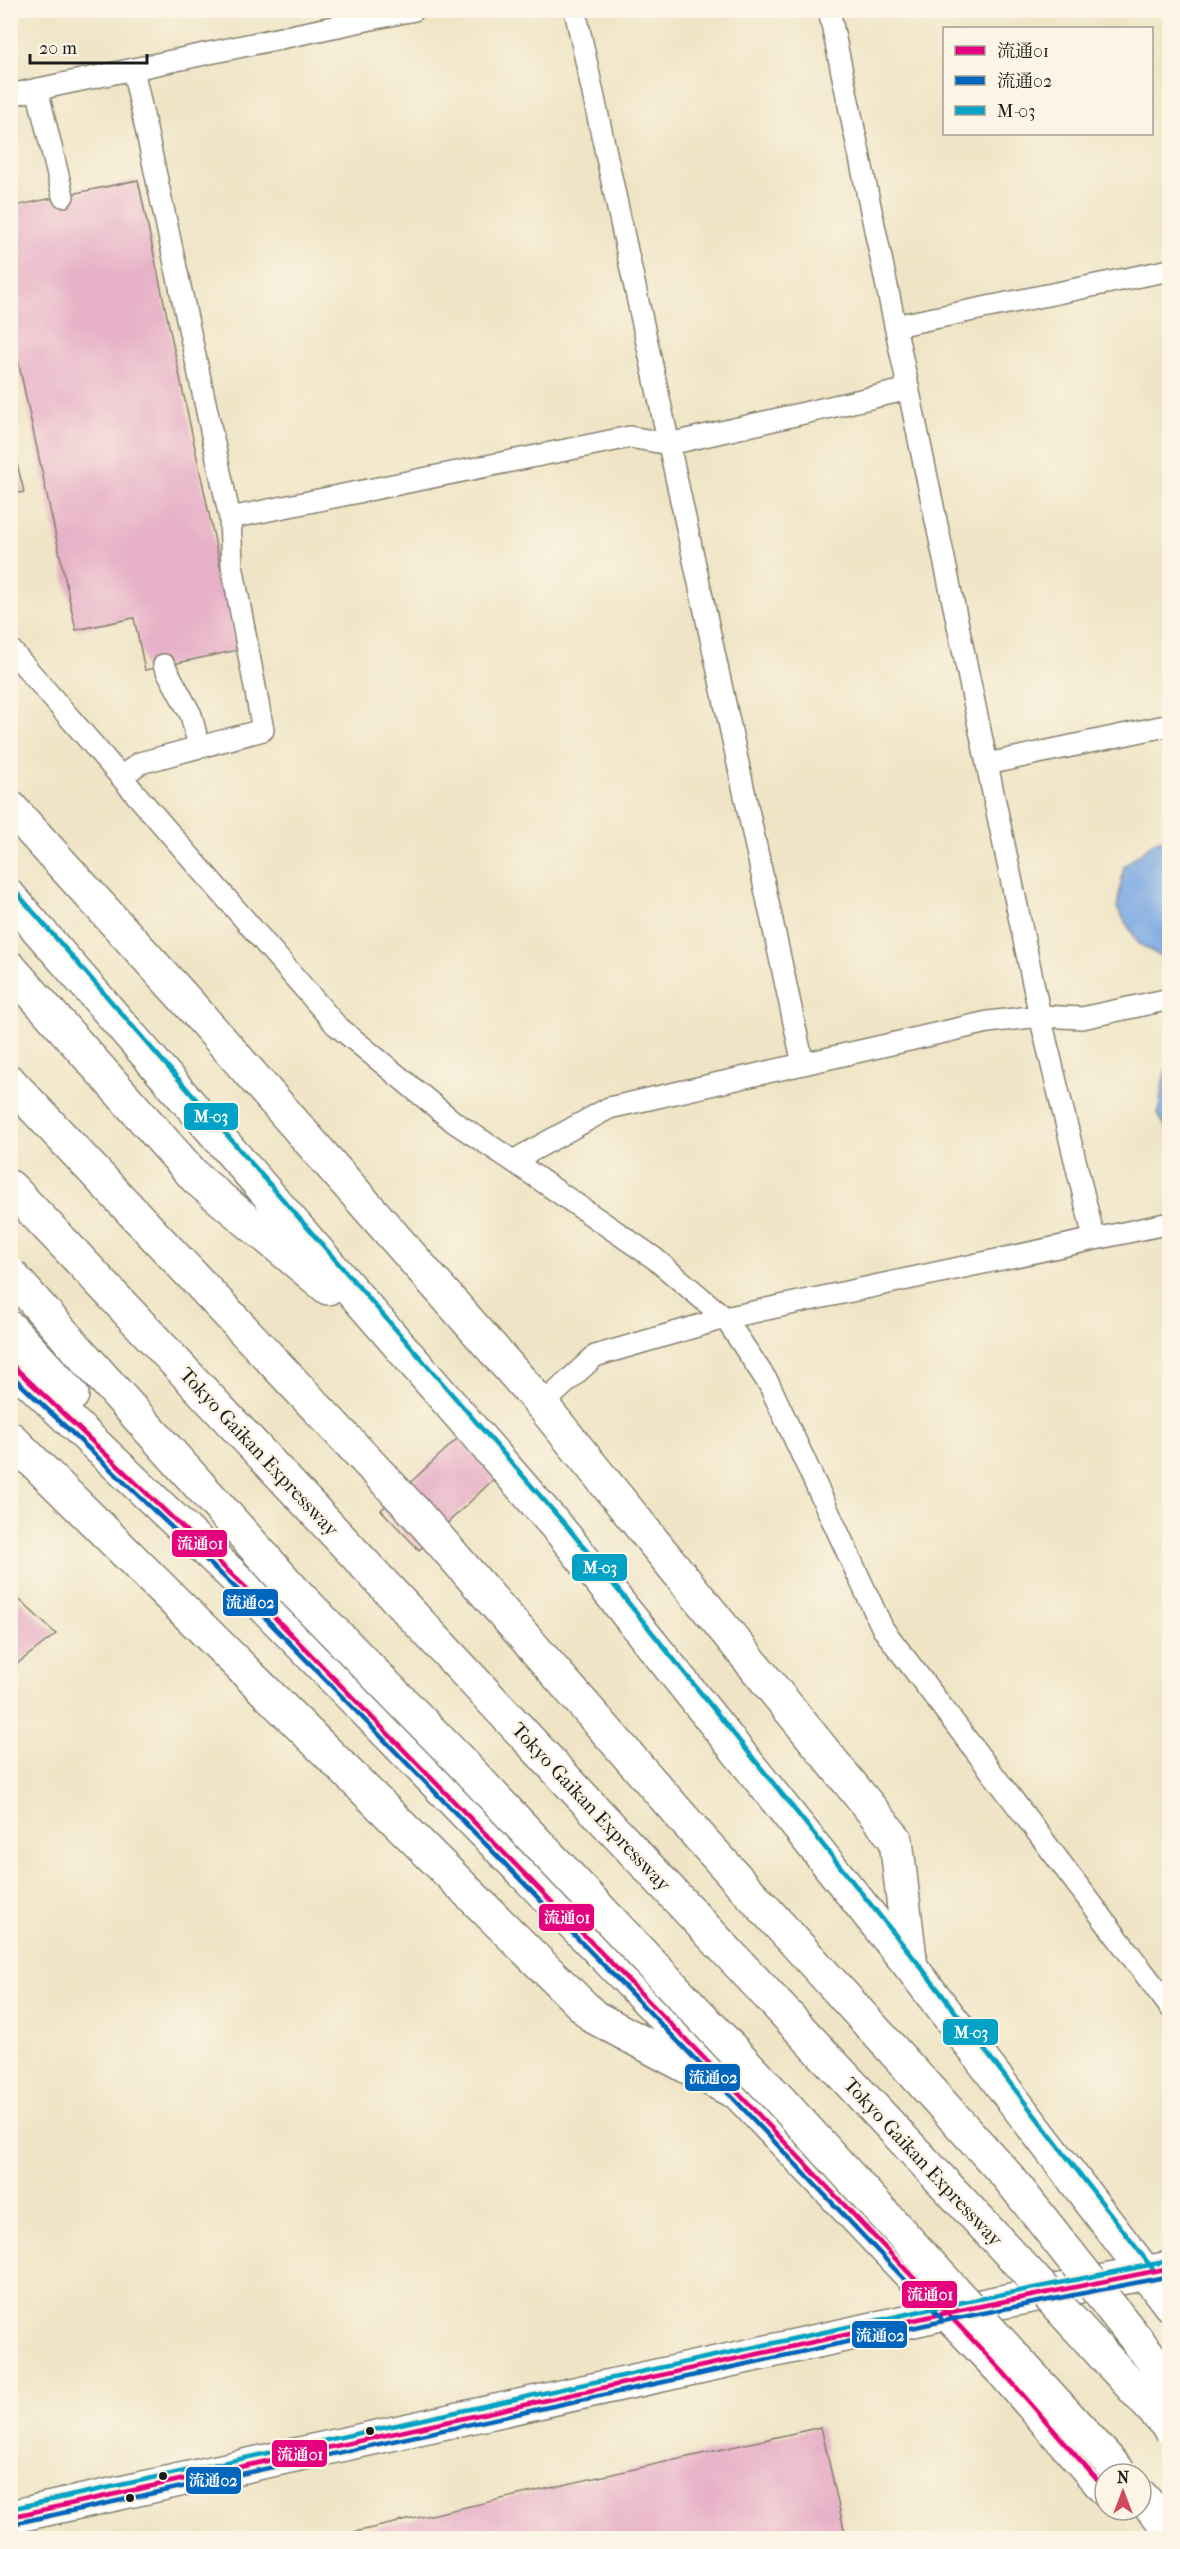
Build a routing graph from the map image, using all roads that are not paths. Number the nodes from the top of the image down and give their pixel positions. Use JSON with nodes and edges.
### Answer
{"nodes":[{"id":1,"x":414,"y":10,"type":"edge"},
{"id":2,"x":575,"y":10,"type":"edge"},
{"id":3,"x":829,"y":10,"type":"edge"},
{"id":4,"x":133,"y":69,"type":"junction"},
{"id":5,"x":37,"y":89,"type":"junction"},
{"id":6,"x":10,"y":95,"type":"edge"},
{"id":7,"x":63,"y":196,"type":"dead end"},
{"id":8,"x":1170,"y":270,"type":"edge"},
{"id":9,"x":895,"y":326,"type":"junction"},
{"id":10,"x":909,"y":389,"type":"junction"},
{"id":11,"x":669,"y":444,"type":"junction"},
{"id":12,"x":230,"y":518,"type":"junction"},
{"id":13,"x":10,"y":649,"type":"edge"},
{"id":14,"x":164,"y":665,"type":"dead end"},
{"id":15,"x":1170,"y":725,"type":"edge"},
{"id":16,"x":199,"y":747,"type":"junction"},
{"id":17,"x":987,"y":764,"type":"junction"},
{"id":18,"x":122,"y":777,"type":"junction"},
{"id":19,"x":10,"y":807,"type":"edge"},
{"id":20,"x":10,"y":897,"type":"edge"},
{"id":21,"x":10,"y":968,"type":"edge"},
{"id":22,"x":1170,"y":999,"type":"edge"},
{"id":23,"x":1040,"y":1016,"type":"junction"},
{"id":24,"x":803,"y":1064,"type":"junction"},
{"id":25,"x":10,"y":1076,"type":"edge"},
{"id":26,"x":10,"y":1082,"type":"edge"},
{"id":27,"x":39,"y":1111,"type":"junction"},
{"id":28,"x":513,"y":1161,"type":"junction"},
{"id":29,"x":10,"y":1187,"type":"edge"},
{"id":30,"x":1170,"y":1223,"type":"edge"},
{"id":31,"x":1094,"y":1238,"type":"junction"},
{"id":32,"x":10,"y":1274,"type":"edge"},
{"id":33,"x":725,"y":1318,"type":"junction"},
{"id":34,"x":10,"y":1328,"type":"edge"},
{"id":35,"x":404,"y":1351,"type":"junction"},
{"id":36,"x":10,"y":1363,"type":"edge"},
{"id":37,"x":542,"y":1405,"type":"junction"},
{"id":38,"x":10,"y":1438,"type":"edge"},
{"id":39,"x":246,"y":1588,"type":"junction"},
{"id":40,"x":911,"y":1966,"type":"junction"},
{"id":41,"x":1170,"y":2007,"type":"edge"},
{"id":42,"x":738,"y":2093,"type":"junction"},
{"id":43,"x":1158,"y":2271,"type":"edge"},
{"id":44,"x":1170,"y":2305,"type":"edge"},
{"id":45,"x":946,"y":2313,"type":"junction"},
{"id":46,"x":1170,"y":2382,"type":"edge"},
{"id":47,"x":1170,"y":2428,"type":"edge"},
{"id":48,"x":1110,"y":2462,"type":"edge"},
{"id":49,"x":1093,"y":2475,"type":"edge"},
{"id":50,"x":1153,"y":2509,"type":"edge"},
{"id":51,"x":10,"y":2517,"type":"edge"},
{"id":52,"x":1134,"y":2522,"type":"edge"},
{"id":53,"x":1170,"y":2528,"type":"edge"},
{"id":54,"x":1148,"y":2538,"type":"edge"}],
"edges":[{"from":1,"to":4,"type":"lane"},
{"from":2,"to":11,"type":"lane"},
{"from":3,"to":9,"type":"lane"},
{"from":4,"to":5,"type":"lane"},
{"from":4,"to":12,"type":"lane"},
{"from":5,"to":6,"type":"lane"},
{"from":5,"to":7,"type":"lane"},
{"from":8,"to":9,"type":"lane"},
{"from":9,"to":10,"type":"lane"},
{"from":10,"to":11,"type":"lane"},
{"from":10,"to":17,"type":"lane"},
{"from":11,"to":12,"type":"lane"},
{"from":11,"to":24,"type":"lane"},
{"from":12,"to":16,"type":"lane"},
{"from":13,"to":18,"type":"lane"},
{"from":14,"to":16,"type":"lane"},
{"from":15,"to":17,"type":"lane"},
{"from":16,"to":18,"type":"lane"},
{"from":17,"to":23,"type":"lane"},
{"from":18,"to":28,"type":"lane"},
{"from":19,"to":37,"type":"main road"},
{"from":20,"to":35,"type":"main road"},
{"from":21,"to":35,"type":"main road"},
{"from":22,"to":23,"type":"lane"},
{"from":23,"to":24,"type":"lane"},
{"from":23,"to":31,"type":"lane"},
{"from":24,"to":28,"type":"lane"},
{"from":25,"to":27,"type":"main road"},
{"from":26,"to":27,"type":"main road"},
{"from":27,"to":46,"type":"main road","bridge":true},
{"from":28,"to":33,"type":"lane"},
{"from":29,"to":47,"type":"main road","name":"Tokyo Gaikan Expressway","bridge":true},
{"from":30,"to":31,"type":"lane"},
{"from":31,"to":33,"type":"lane"},
{"from":32,"to":48,"type":"main road","bridge":true},
{"from":33,"to":37,"type":"lane"},
{"from":33,"to":41,"type":"lane"},
{"from":34,"to":39,"type":"main road"},
{"from":35,"to":40,"type":"main road"},
{"from":36,"to":39,"type":"main road"},
{"from":37,"to":40,"type":"main road"},
{"from":38,"to":42,"type":"main road"},
{"from":39,"to":42,"type":"main road"},
{"from":40,"to":43,"type":"main road"},
{"from":42,"to":45,"type":"main road"},
{"from":43,"to":44,"type":"main road"},
{"from":43,"to":45,"type":"main road"},
{"from":45,"to":49,"type":"main road"},
{"from":45,"to":51,"type":"main road"},
{"from":50,"to":53,"type":"main road"},
{"from":52,"to":54,"type":"main road"}]}
